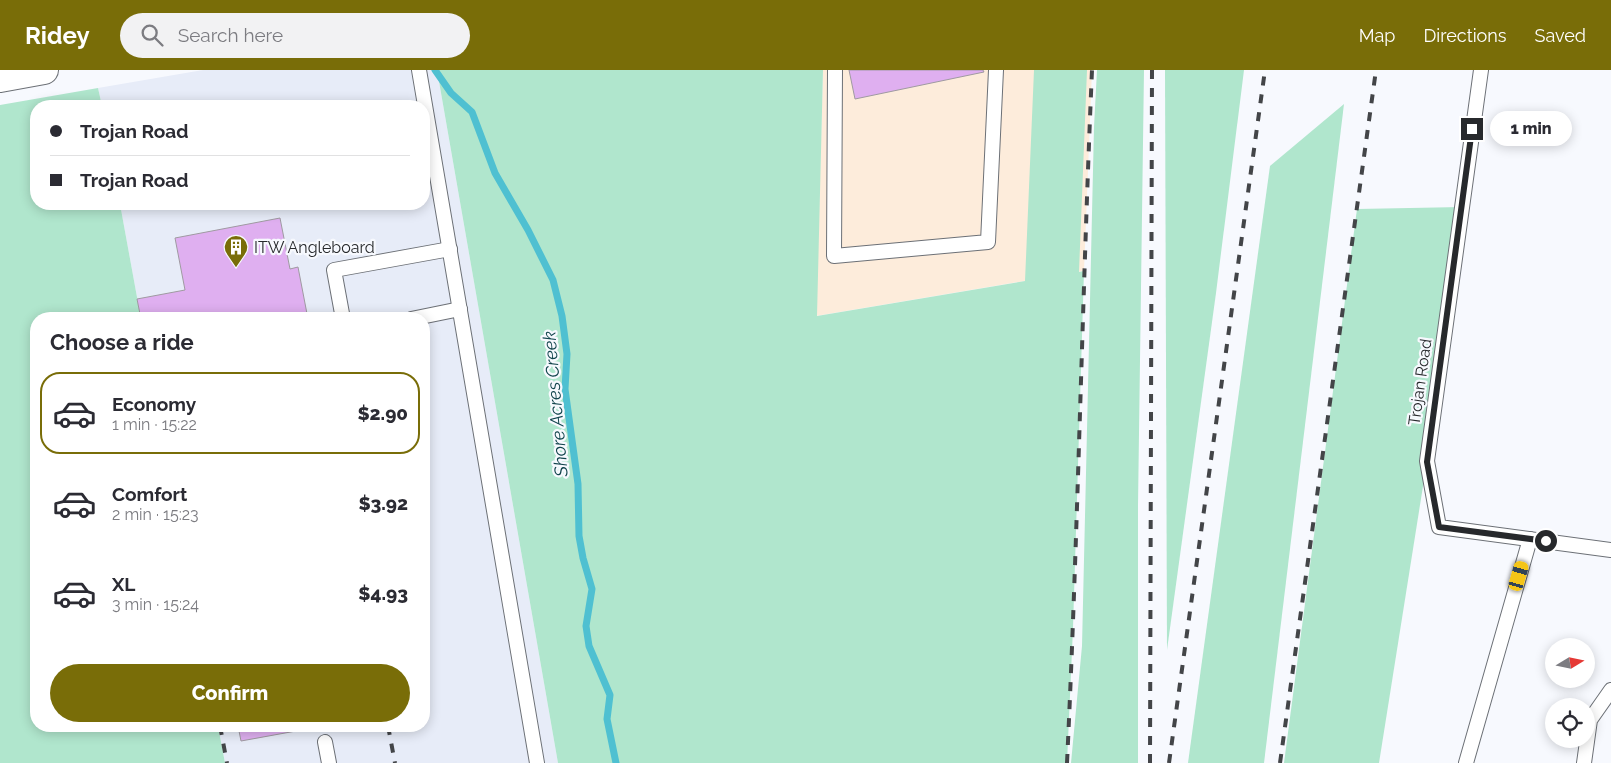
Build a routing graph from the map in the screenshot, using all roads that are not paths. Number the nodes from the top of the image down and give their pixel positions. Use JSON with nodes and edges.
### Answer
{"nodes":[{"id":1,"x":44,"y":70,"type":"edge"},
{"id":2,"x":419,"y":70,"type":"edge"},
{"id":3,"x":835,"y":70,"type":"edge"},
{"id":4,"x":996,"y":70,"type":"edge"},
{"id":5,"x":1481,"y":70,"type":"edge"},
{"id":6,"x":0,"y":78,"type":"edge"},
{"id":7,"x":424,"y":100,"type":"edge"},
{"id":8,"x":430,"y":134,"type":"edge"},
{"id":9,"x":450,"y":249,"type":"junction"},
{"id":10,"x":460,"y":310,"type":"junction"},
{"id":11,"x":342,"y":312,"type":"edge"},
{"id":12,"x":430,"y":316,"type":"edge"},
{"id":13,"x":1530,"y":539,"type":"junction"},
{"id":14,"x":1611,"y":550,"type":"edge"},
{"id":15,"x":1611,"y":690,"type":"edge"},
{"id":16,"x":325,"y":742,"type":"dead end"},
{"id":17,"x":329,"y":763,"type":"edge"},
{"id":18,"x":537,"y":763,"type":"edge"},
{"id":19,"x":1466,"y":763,"type":"edge"},
{"id":20,"x":1584,"y":763,"type":"edge"}],
"edges":[{"from":1,"to":6,"type":"street"},
{"from":2,"to":7,"type":"lane"},
{"from":3,"to":4,"type":"lane"},
{"from":5,"to":13,"type":"lane","name":"Trojan Road"},
{"from":8,"to":9,"type":"lane"},
{"from":9,"to":10,"type":"lane"},
{"from":9,"to":11,"type":"lane"},
{"from":10,"to":12,"type":"lane"},
{"from":10,"to":18,"type":"lane"},
{"from":13,"to":14,"type":"lane","name":"Trojan Road"},
{"from":13,"to":19,"type":"lane"},
{"from":15,"to":20,"type":"lane"},
{"from":16,"to":17,"type":"lane"}]}
